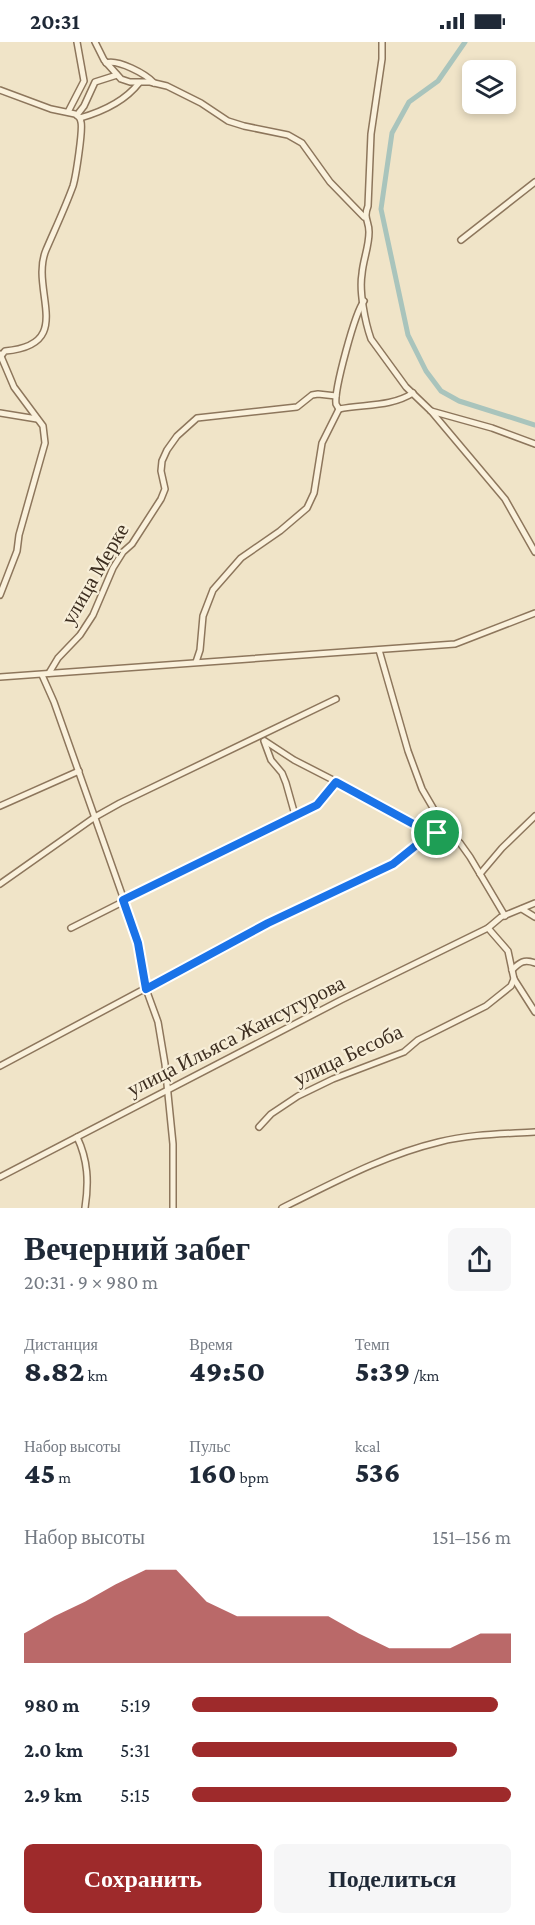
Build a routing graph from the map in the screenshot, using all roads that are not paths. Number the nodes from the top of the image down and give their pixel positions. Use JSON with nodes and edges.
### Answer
{"nodes":[{"id":1,"x":95,"y":42,"type":"edge"},
{"id":2,"x":382,"y":42,"type":"edge"},
{"id":3,"x":78,"y":43,"type":"edge"},
{"id":4,"x":106,"y":63,"type":"junction"},
{"id":5,"x":117,"y":75,"type":"junction"},
{"id":6,"x":84,"y":81,"type":"junction"},
{"id":7,"x":95,"y":82,"type":"junction"},
{"id":8,"x":139,"y":83,"type":"junction"},
{"id":9,"x":154,"y":83,"type":"junction"},
{"id":10,"x":0,"y":90,"type":"edge"},
{"id":11,"x":68,"y":112,"type":"junction"},
{"id":12,"x":78,"y":117,"type":"junction"},
{"id":13,"x":535,"y":182,"type":"edge"},
{"id":14,"x":364,"y":217,"type":"junction"},
{"id":15,"x":461,"y":240,"type":"dead end"},
{"id":16,"x":364,"y":301,"type":"junction"},
{"id":17,"x":0,"y":355,"type":"edge"},
{"id":18,"x":413,"y":393,"type":"junction"},
{"id":19,"x":336,"y":396,"type":"junction"},
{"id":20,"x":339,"y":408,"type":"junction"},
{"id":21,"x":431,"y":411,"type":"junction"},
{"id":22,"x":0,"y":413,"type":"edge"},
{"id":23,"x":38,"y":419,"type":"junction"},
{"id":24,"x":535,"y":444,"type":"edge"},
{"id":25,"x":535,"y":552,"type":"edge"},
{"id":26,"x":0,"y":595,"type":"edge"},
{"id":27,"x":535,"y":613,"type":"edge"},
{"id":28,"x":379,"y":650,"type":"junction"},
{"id":29,"x":196,"y":662,"type":"junction"},
{"id":30,"x":49,"y":673,"type":"junction"},
{"id":31,"x":42,"y":675,"type":"junction"},
{"id":32,"x":0,"y":677,"type":"edge"},
{"id":33,"x":336,"y":699,"type":"dead end"},
{"id":34,"x":260,"y":736,"type":"junction"},
{"id":35,"x":264,"y":741,"type":"junction"},
{"id":36,"x":79,"y":771,"type":"junction"},
{"id":37,"x":336,"y":782,"type":"junction"},
{"id":38,"x":0,"y":796,"type":"edge"},
{"id":39,"x":3,"y":805,"type":"edge"},
{"id":40,"x":293,"y":816,"type":"junction"},
{"id":41,"x":535,"y":816,"type":"edge"},
{"id":42,"x":95,"y":817,"type":"junction"},
{"id":43,"x":447,"y":832,"type":"junction"},
{"id":44,"x":437,"y":833,"type":"junction"},
{"id":45,"x":480,"y":874,"type":"junction"},
{"id":46,"x":0,"y":884,"type":"edge"},
{"id":47,"x":123,"y":900,"type":"junction"},
{"id":48,"x":535,"y":903,"type":"edge"},
{"id":49,"x":522,"y":909,"type":"junction"},
{"id":50,"x":505,"y":916,"type":"junction"},
{"id":51,"x":535,"y":917,"type":"edge"},
{"id":52,"x":71,"y":928,"type":"dead end"},
{"id":53,"x":488,"y":928,"type":"junction"},
{"id":54,"x":535,"y":963,"type":"edge"},
{"id":55,"x":513,"y":970,"type":"junction"},
{"id":56,"x":514,"y":979,"type":"junction"},
{"id":57,"x":146,"y":989,"type":"junction"},
{"id":58,"x":535,"y":1012,"type":"edge"},
{"id":59,"x":0,"y":1066,"type":"edge"},
{"id":60,"x":167,"y":1091,"type":"junction"},
{"id":61,"x":259,"y":1127,"type":"dead end"},
{"id":62,"x":535,"y":1131,"type":"edge"},
{"id":63,"x":77,"y":1137,"type":"junction"},
{"id":64,"x":0,"y":1177,"type":"edge"},
{"id":65,"x":85,"y":1208,"type":"edge"},
{"id":66,"x":172,"y":1208,"type":"edge"},
{"id":67,"x":282,"y":1208,"type":"edge"}],
"edges":[{"from":1,"to":4,"type":"street"},
{"from":2,"to":14,"type":"street"},
{"from":3,"to":6,"type":"street"},
{"from":4,"to":5,"type":"street"},
{"from":4,"to":9,"type":"street"},
{"from":5,"to":7,"type":"street"},
{"from":5,"to":8,"type":"street"},
{"from":6,"to":7,"type":"street"},
{"from":6,"to":11,"type":"street"},
{"from":7,"to":12,"type":"street"},
{"from":8,"to":9,"type":"street"},
{"from":8,"to":12,"type":"street"},
{"from":9,"to":14,"type":"street"},
{"from":10,"to":11,"type":"street"},
{"from":11,"to":12,"type":"street"},
{"from":12,"to":17,"type":"street"},
{"from":13,"to":15,"type":"street"},
{"from":14,"to":16,"type":"street"},
{"from":16,"to":18,"type":"street"},
{"from":16,"to":19,"type":"street"},
{"from":17,"to":23,"type":"street"},
{"from":18,"to":20,"type":"street"},
{"from":18,"to":21,"type":"street"},
{"from":19,"to":20,"type":"street"},
{"from":19,"to":30,"type":"street","name":"улица Мерке"},
{"from":20,"to":29,"type":"street"},
{"from":21,"to":24,"type":"street"},
{"from":21,"to":25,"type":"street"},
{"from":22,"to":23,"type":"street"},
{"from":23,"to":26,"type":"street"},
{"from":27,"to":28,"type":"street"},
{"from":28,"to":29,"type":"street"},
{"from":28,"to":43,"type":"street"},
{"from":29,"to":30,"type":"street"},
{"from":30,"to":31,"type":"street"},
{"from":31,"to":32,"type":"street"},
{"from":31,"to":36,"type":"street"},
{"from":33,"to":34,"type":"street"},
{"from":34,"to":35,"type":"street"},
{"from":34,"to":42,"type":"street"},
{"from":35,"to":37,"type":"street"},
{"from":35,"to":40,"type":"street"},
{"from":36,"to":39,"type":"street"},
{"from":36,"to":42,"type":"street"},
{"from":37,"to":40,"type":"street"},
{"from":37,"to":44,"type":"street"},
{"from":38,"to":39,"type":"street"},
{"from":40,"to":47,"type":"street"},
{"from":41,"to":45,"type":"street"},
{"from":42,"to":46,"type":"street"},
{"from":42,"to":47,"type":"street"},
{"from":43,"to":44,"type":"street"},
{"from":43,"to":45,"type":"street"},
{"from":44,"to":57,"type":"street"},
{"from":45,"to":50,"type":"street"},
{"from":47,"to":52,"type":"street"},
{"from":47,"to":57,"type":"street"},
{"from":48,"to":49,"type":"street","name":"улица Ильяса Жансугурова"},
{"from":49,"to":50,"type":"street","name":"улица Ильяса Жансугурова"},
{"from":49,"to":51,"type":"street"},
{"from":50,"to":53,"type":"street","name":"улица Ильяса Жансугурова"},
{"from":53,"to":55,"type":"street"},
{"from":53,"to":60,"type":"street","name":"улица Ильяса Жансугурова"},
{"from":54,"to":55,"type":"street"},
{"from":55,"to":56,"type":"street"},
{"from":56,"to":58,"type":"street"},
{"from":56,"to":61,"type":"street","name":"улица Бесоба"},
{"from":57,"to":59,"type":"street"},
{"from":57,"to":60,"type":"street"},
{"from":60,"to":63,"type":"street","name":"улица Ильяса Жансугурова"},
{"from":60,"to":66,"type":"street"},
{"from":62,"to":67,"type":"street"},
{"from":63,"to":64,"type":"street","name":"улица Ильяса Жансугурова"},
{"from":63,"to":65,"type":"street"}]}
